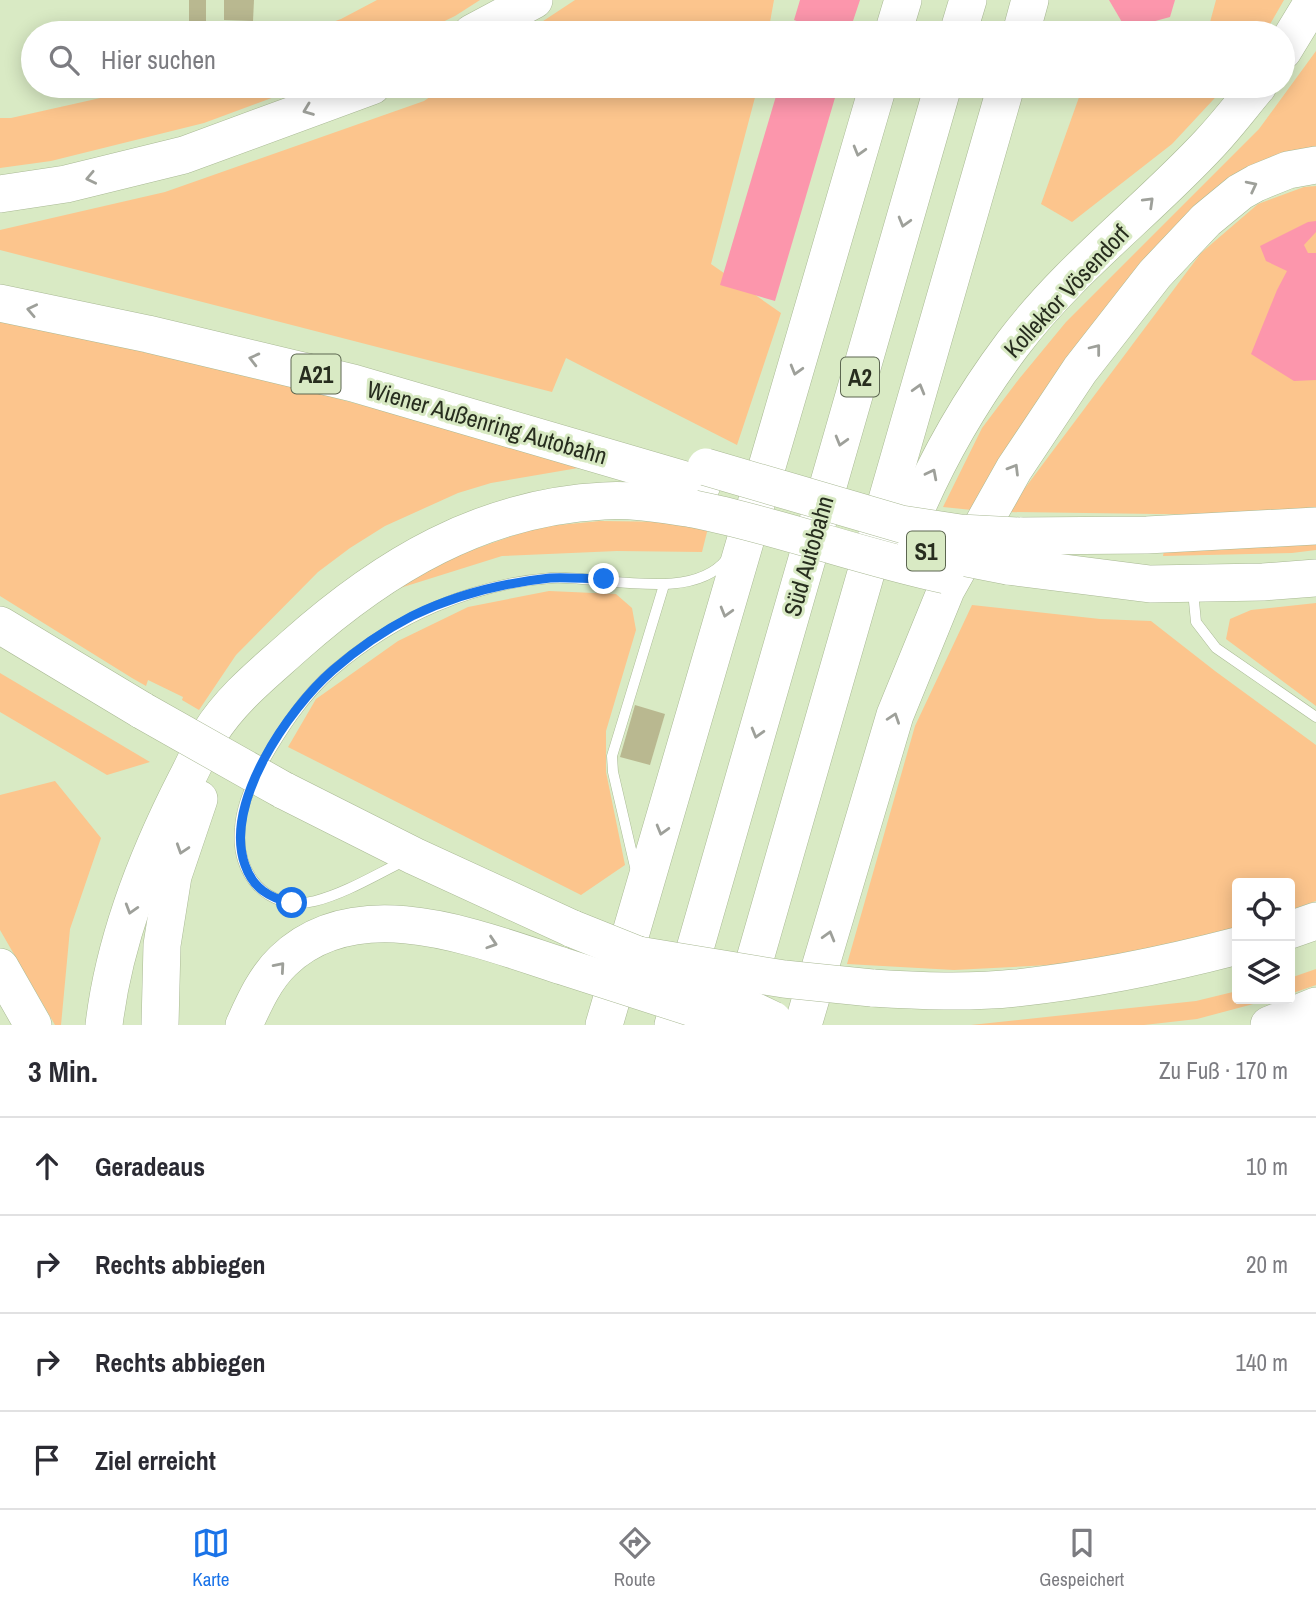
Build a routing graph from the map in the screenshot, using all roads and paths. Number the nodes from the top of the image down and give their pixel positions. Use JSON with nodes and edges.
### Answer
{"nodes":[{"id":1,"x":534,"y":0,"type":"edge"},
{"id":2,"x":903,"y":0,"type":"edge"},
{"id":3,"x":968,"y":0,"type":"edge"},
{"id":4,"x":1030,"y":0,"type":"edge"},
{"id":5,"x":1314,"y":0,"type":"edge"},
{"id":6,"x":495,"y":21,"type":"edge"},
{"id":7,"x":897,"y":21,"type":"edge"},
{"id":8,"x":962,"y":21,"type":"edge"},
{"id":9,"x":1024,"y":21,"type":"edge"},
{"id":10,"x":1295,"y":31,"type":"edge"},
{"id":11,"x":341,"y":98,"type":"edge"},
{"id":12,"x":875,"y":98,"type":"edge"},
{"id":13,"x":940,"y":98,"type":"edge"},
{"id":14,"x":1003,"y":98,"type":"edge"},
{"id":15,"x":1248,"y":98,"type":"edge"},
{"id":16,"x":1316,"y":165,"type":"edge"},
{"id":17,"x":0,"y":194,"type":"edge"},
{"id":18,"x":0,"y":303,"type":"edge"},
{"id":19,"x":701,"y":487,"type":"junction"},
{"id":20,"x":1316,"y":526,"type":"edge"},
{"id":21,"x":750,"y":531,"type":"junction"},
{"id":22,"x":1009,"y":562,"type":"junction"},
{"id":23,"x":1316,"y":578,"type":"edge"},
{"id":24,"x":1193,"y":584,"type":"junction"},
{"id":25,"x":664,"y":585,"type":"junction"},
{"id":26,"x":0,"y":625,"type":"edge"},
{"id":27,"x":280,"y":659,"type":"junction"},
{"id":28,"x":826,"y":713,"type":"junction"},
{"id":29,"x":1316,"y":717,"type":"edge"},
{"id":30,"x":414,"y":856,"type":"junction"},
{"id":31,"x":642,"y":896,"type":"junction"},
{"id":32,"x":1316,"y":920,"type":"edge"},
{"id":33,"x":1295,"y":928,"type":"edge"},
{"id":34,"x":1232,"y":947,"type":"edge"},
{"id":35,"x":638,"y":955,"type":"junction"},
{"id":36,"x":0,"y":967,"type":"edge"},
{"id":37,"x":1316,"y":1006,"type":"edge"},
{"id":38,"x":789,"y":1023,"type":"edge"},
{"id":39,"x":33,"y":1025,"type":"edge"},
{"id":40,"x":104,"y":1025,"type":"edge"},
{"id":41,"x":160,"y":1025,"type":"edge"},
{"id":42,"x":244,"y":1025,"type":"edge"},
{"id":43,"x":604,"y":1025,"type":"edge"},
{"id":44,"x":673,"y":1025,"type":"edge"},
{"id":45,"x":736,"y":1025,"type":"edge"},
{"id":46,"x":1269,"y":1025,"type":"edge"}],
"edges":[{"from":1,"to":6,"type":"highway"},
{"from":2,"to":7,"type":"highway"},
{"from":3,"to":8,"type":"highway"},
{"from":4,"to":9,"type":"highway"},
{"from":5,"to":10,"type":"highway"},
{"from":11,"to":17,"type":"highway","one_way":true},
{"from":12,"to":21,"type":"highway","one_way":true},
{"from":13,"to":44,"type":"highway","name":"Süd Autobahn","number":"A2","one_way":true},
{"from":28,"to":14,"type":"highway","number":"A2","one_way":true},
{"from":28,"to":15,"type":"highway","name":"Kollektor Vösendorf","one_way":true},
{"from":38,"to":16,"type":"highway","one_way":true},
{"from":19,"to":18,"type":"highway","name":"Wiener Außenring Autobahn","number":"A21","one_way":true},
{"from":19,"to":22,"type":"highway","number":"S1","bridge":true},
{"from":19,"to":22,"type":"highway","bridge":true},
{"from":19,"to":22,"type":"highway","bridge":true},
{"from":19,"to":27,"type":"highway"},
{"from":20,"to":22,"type":"highway"},
{"from":21,"to":25,"type":"lane"},
{"from":21,"to":31,"type":"highway","one_way":true},
{"from":22,"to":24,"type":"highway","number":"S1"},
{"from":23,"to":24,"type":"highway","number":"S1"},
{"from":24,"to":29,"type":"lane"},
{"from":25,"to":30,"type":"lane"},
{"from":25,"to":31,"type":"lane"},
{"from":26,"to":30,"type":"highway","bridge":true},
{"from":27,"to":40,"type":"highway","one_way":true},
{"from":27,"to":41,"type":"highway","one_way":true},
{"from":28,"to":45,"type":"highway","number":"A2"},
{"from":30,"to":35,"type":"highway","bridge":true},
{"from":31,"to":43,"type":"highway"},
{"from":32,"to":33,"type":"highway"},
{"from":34,"to":35,"type":"highway","bridge":true},
{"from":35,"to":38,"type":"highway","bridge":true},
{"from":36,"to":39,"type":"highway"},
{"from":37,"to":46,"type":"highway"},
{"from":42,"to":38,"type":"highway","one_way":true,"bridge":true}]}
